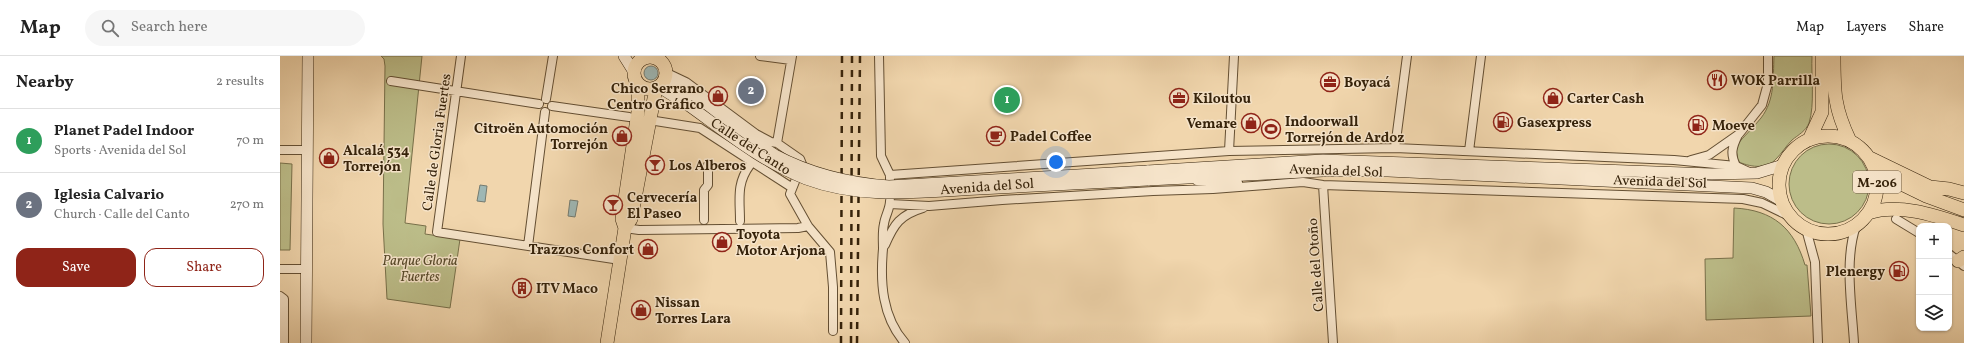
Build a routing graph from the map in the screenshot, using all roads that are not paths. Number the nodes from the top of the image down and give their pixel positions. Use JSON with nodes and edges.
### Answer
{"nodes":[{"id":1,"x":308,"y":56,"type":"edge"},
{"id":2,"x":461,"y":56,"type":"edge"},
{"id":3,"x":553,"y":56,"type":"edge"},
{"id":4,"x":624,"y":56,"type":"edge"},
{"id":5,"x":760,"y":56,"type":"edge"},
{"id":6,"x":879,"y":56,"type":"edge"},
{"id":7,"x":1234,"y":56,"type":"edge"},
{"id":8,"x":1407,"y":56,"type":"edge"},
{"id":9,"x":1481,"y":56,"type":"edge"},
{"id":10,"x":1768,"y":56,"type":"edge"},
{"id":11,"x":1816,"y":56,"type":"edge"},
{"id":12,"x":1822,"y":56,"type":"edge"},
{"id":13,"x":1834,"y":56,"type":"edge"},
{"id":14,"x":644,"y":57,"type":"edge"},
{"id":15,"x":659,"y":57,"type":"edge"},
{"id":16,"x":792,"y":58,"type":"edge"},
{"id":17,"x":634,"y":72,"type":"junction"},
{"id":18,"x":391,"y":81,"type":"dead end"},
{"id":19,"x":662,"y":82,"type":"junction"},
{"id":20,"x":638,"y":84,"type":"junction"},
{"id":21,"x":456,"y":90,"type":"junction"},
{"id":22,"x":546,"y":99,"type":"junction"},
{"id":23,"x":539,"y":104,"type":"junction"},
{"id":24,"x":552,"y":106,"type":"junction"},
{"id":25,"x":545,"y":112,"type":"junction"},
{"id":26,"x":1822,"y":112,"type":"junction"},
{"id":27,"x":629,"y":117,"type":"dead end"},
{"id":28,"x":649,"y":120,"type":"junction"},
{"id":29,"x":1739,"y":134,"type":"junction"},
{"id":30,"x":1809,"y":140,"type":"junction"},
{"id":31,"x":1850,"y":141,"type":"junction"},
{"id":32,"x":777,"y":143,"type":"junction"},
{"id":33,"x":1395,"y":148,"type":"junction"},
{"id":34,"x":280,"y":150,"type":"edge"},
{"id":35,"x":307,"y":150,"type":"junction"},
{"id":36,"x":1229,"y":151,"type":"junction"},
{"id":37,"x":1469,"y":151,"type":"junction"},
{"id":38,"x":1686,"y":161,"type":"junction"},
{"id":39,"x":1871,"y":163,"type":"junction"},
{"id":40,"x":708,"y":165,"type":"dead end"},
{"id":41,"x":750,"y":165,"type":"dead end"},
{"id":42,"x":1783,"y":165,"type":"junction"},
{"id":43,"x":1736,"y":166,"type":"junction"},
{"id":44,"x":1752,"y":173,"type":"junction"},
{"id":45,"x":890,"y":175,"type":"junction"},
{"id":46,"x":1148,"y":175,"type":"junction"},
{"id":47,"x":1172,"y":179,"type":"junction"},
{"id":48,"x":1276,"y":184,"type":"junction"},
{"id":49,"x":1323,"y":185,"type":"junction"},
{"id":50,"x":792,"y":187,"type":"junction"},
{"id":51,"x":1930,"y":187,"type":"junction"},
{"id":52,"x":1964,"y":193,"type":"edge"},
{"id":53,"x":1964,"y":200,"type":"edge"},
{"id":54,"x":1782,"y":201,"type":"junction"},
{"id":55,"x":890,"y":204,"type":"junction"},
{"id":56,"x":929,"y":206,"type":"junction"},
{"id":57,"x":1964,"y":210,"type":"edge"},
{"id":58,"x":1868,"y":213,"type":"junction"},
{"id":59,"x":1790,"y":216,"type":"junction"},
{"id":60,"x":1896,"y":219,"type":"dead end"},
{"id":61,"x":704,"y":220,"type":"dead end"},
{"id":62,"x":740,"y":221,"type":"dead end"},
{"id":63,"x":808,"y":226,"type":"junction"},
{"id":64,"x":1856,"y":226,"type":"junction"},
{"id":65,"x":1962,"y":226,"type":"edge"},
{"id":66,"x":625,"y":228,"type":"junction"},
{"id":67,"x":1806,"y":229,"type":"junction"},
{"id":68,"x":1916,"y":231,"type":"edge"},
{"id":69,"x":528,"y":246,"type":"junction"},
{"id":70,"x":883,"y":249,"type":"junction"},
{"id":71,"x":620,"y":260,"type":"junction"},
{"id":72,"x":280,"y":269,"type":"edge"},
{"id":73,"x":306,"y":269,"type":"junction"},
{"id":74,"x":280,"y":296,"type":"edge"},
{"id":75,"x":833,"y":331,"type":"dead end"},
{"id":76,"x":284,"y":343,"type":"edge"},
{"id":77,"x":306,"y":343,"type":"edge"},
{"id":78,"x":607,"y":343,"type":"edge"},
{"id":79,"x":905,"y":343,"type":"edge"},
{"id":80,"x":1333,"y":343,"type":"edge"},
{"id":81,"x":1818,"y":343,"type":"edge"},
{"id":82,"x":1854,"y":343,"type":"edge"}],
"edges":[{"from":1,"to":35,"type":"main road"},
{"from":2,"to":21,"type":"street","name":"Calle de Gloria Fuertes"},
{"from":3,"to":22,"type":"street"},
{"from":4,"to":17,"type":"main road"},
{"from":5,"to":16,"type":"street"},
{"from":6,"to":45,"type":"street"},
{"from":7,"to":36,"type":"street"},
{"from":8,"to":33,"type":"street"},
{"from":9,"to":37,"type":"street"},
{"from":10,"to":29,"type":"street"},
{"from":11,"to":26,"type":"street"},
{"from":12,"to":26,"type":"main road","number":"M-206"},
{"from":13,"to":31,"type":"main road","number":"M-206"},
{"from":14,"to":15,"type":"main road"},
{"from":14,"to":17,"type":"main road"},
{"from":15,"to":19,"type":"main road"},
{"from":16,"to":32,"type":"street"},
{"from":17,"to":20,"type":"main road"},
{"from":18,"to":21,"type":"street"},
{"from":19,"to":20,"type":"main road"},
{"from":19,"to":28,"type":"main road"},
{"from":19,"to":32,"type":"street","name":"Calle del Canto"},
{"from":19,"to":46,"type":"main road","name":"Avenida del Sol","bridge":true},
{"from":20,"to":66,"type":"main road"},
{"from":21,"to":23,"type":"street"},
{"from":21,"to":69,"type":"street","name":"Calle de Gloria Fuertes"},
{"from":22,"to":23,"type":"street"},
{"from":22,"to":24,"type":"street"},
{"from":23,"to":25,"type":"street"},
{"from":24,"to":25,"type":"street"},
{"from":24,"to":27,"type":"street"},
{"from":25,"to":69,"type":"street"},
{"from":26,"to":30,"type":"main road","number":"M-206"},
{"from":28,"to":50,"type":"street","name":"Calle del Canto"},
{"from":28,"to":66,"type":"main road"},
{"from":29,"to":38,"type":"street"},
{"from":29,"to":43,"type":"street"},
{"from":30,"to":31,"type":"main road","number":"M-206"},
{"from":30,"to":42,"type":"main road","number":"M-206"},
{"from":31,"to":39,"type":"main road","number":"M-206"},
{"from":32,"to":50,"type":"street","name":"Calle del Canto"},
{"from":33,"to":36,"type":"street","name":"Avenida del Sol"},
{"from":33,"to":37,"type":"street","name":"Avenida del Sol"},
{"from":34,"to":35,"type":"street"},
{"from":35,"to":73,"type":"main road"},
{"from":36,"to":45,"type":"street","name":"Avenida del Sol"},
{"from":37,"to":38,"type":"street","name":"Avenida del Sol"},
{"from":38,"to":43,"type":"street","name":"Avenida del Sol"},
{"from":39,"to":51,"type":"main road"},
{"from":39,"to":57,"type":"main road","number":"M-206"},
{"from":39,"to":58,"type":"main road","number":"M-206"},
{"from":40,"to":61,"type":"street"},
{"from":41,"to":62,"type":"street"},
{"from":42,"to":44,"type":"main road","name":"Avenida del Sol"},
{"from":42,"to":54,"type":"main road","number":"M-206"},
{"from":43,"to":44,"type":"street","name":"Avenida del Sol"},
{"from":44,"to":46,"type":"main road","name":"Avenida del Sol"},
{"from":45,"to":55,"type":"street"},
{"from":46,"to":47,"type":"main road","name":"Avenida del Sol"},
{"from":47,"to":48,"type":"street"},
{"from":47,"to":54,"type":"main road","name":"Avenida del Sol"},
{"from":48,"to":49,"type":"street","name":"Avenida del Sol"},
{"from":48,"to":56,"type":"street","name":"Avenida del Sol"},
{"from":49,"to":59,"type":"street","name":"Avenida del Sol"},
{"from":49,"to":80,"type":"street","name":"Calle del Otoño"},
{"from":50,"to":63,"type":"street","name":"Calle del Canto"},
{"from":51,"to":52,"type":"main road"},
{"from":51,"to":53,"type":"main road"},
{"from":54,"to":59,"type":"main road","number":"M-206"},
{"from":55,"to":56,"type":"street","name":"Avenida del Sol"},
{"from":55,"to":70,"type":"street"},
{"from":56,"to":70,"type":"street"},
{"from":58,"to":64,"type":"main road","number":"M-206"},
{"from":58,"to":65,"type":"main road","number":"M-206"},
{"from":59,"to":67,"type":"main road","number":"M-206"},
{"from":60,"to":68,"type":"street"},
{"from":63,"to":66,"type":"street"},
{"from":63,"to":75,"type":"street","name":"Calle del Canto"},
{"from":64,"to":67,"type":"main road","number":"M-206"},
{"from":64,"to":82,"type":"street"},
{"from":66,"to":71,"type":"main road"},
{"from":67,"to":81,"type":"street"},
{"from":69,"to":71,"type":"street"},
{"from":70,"to":79,"type":"street"},
{"from":71,"to":78,"type":"main road"},
{"from":72,"to":73,"type":"street"},
{"from":73,"to":77,"type":"main road"},
{"from":74,"to":76,"type":"street"}]}
